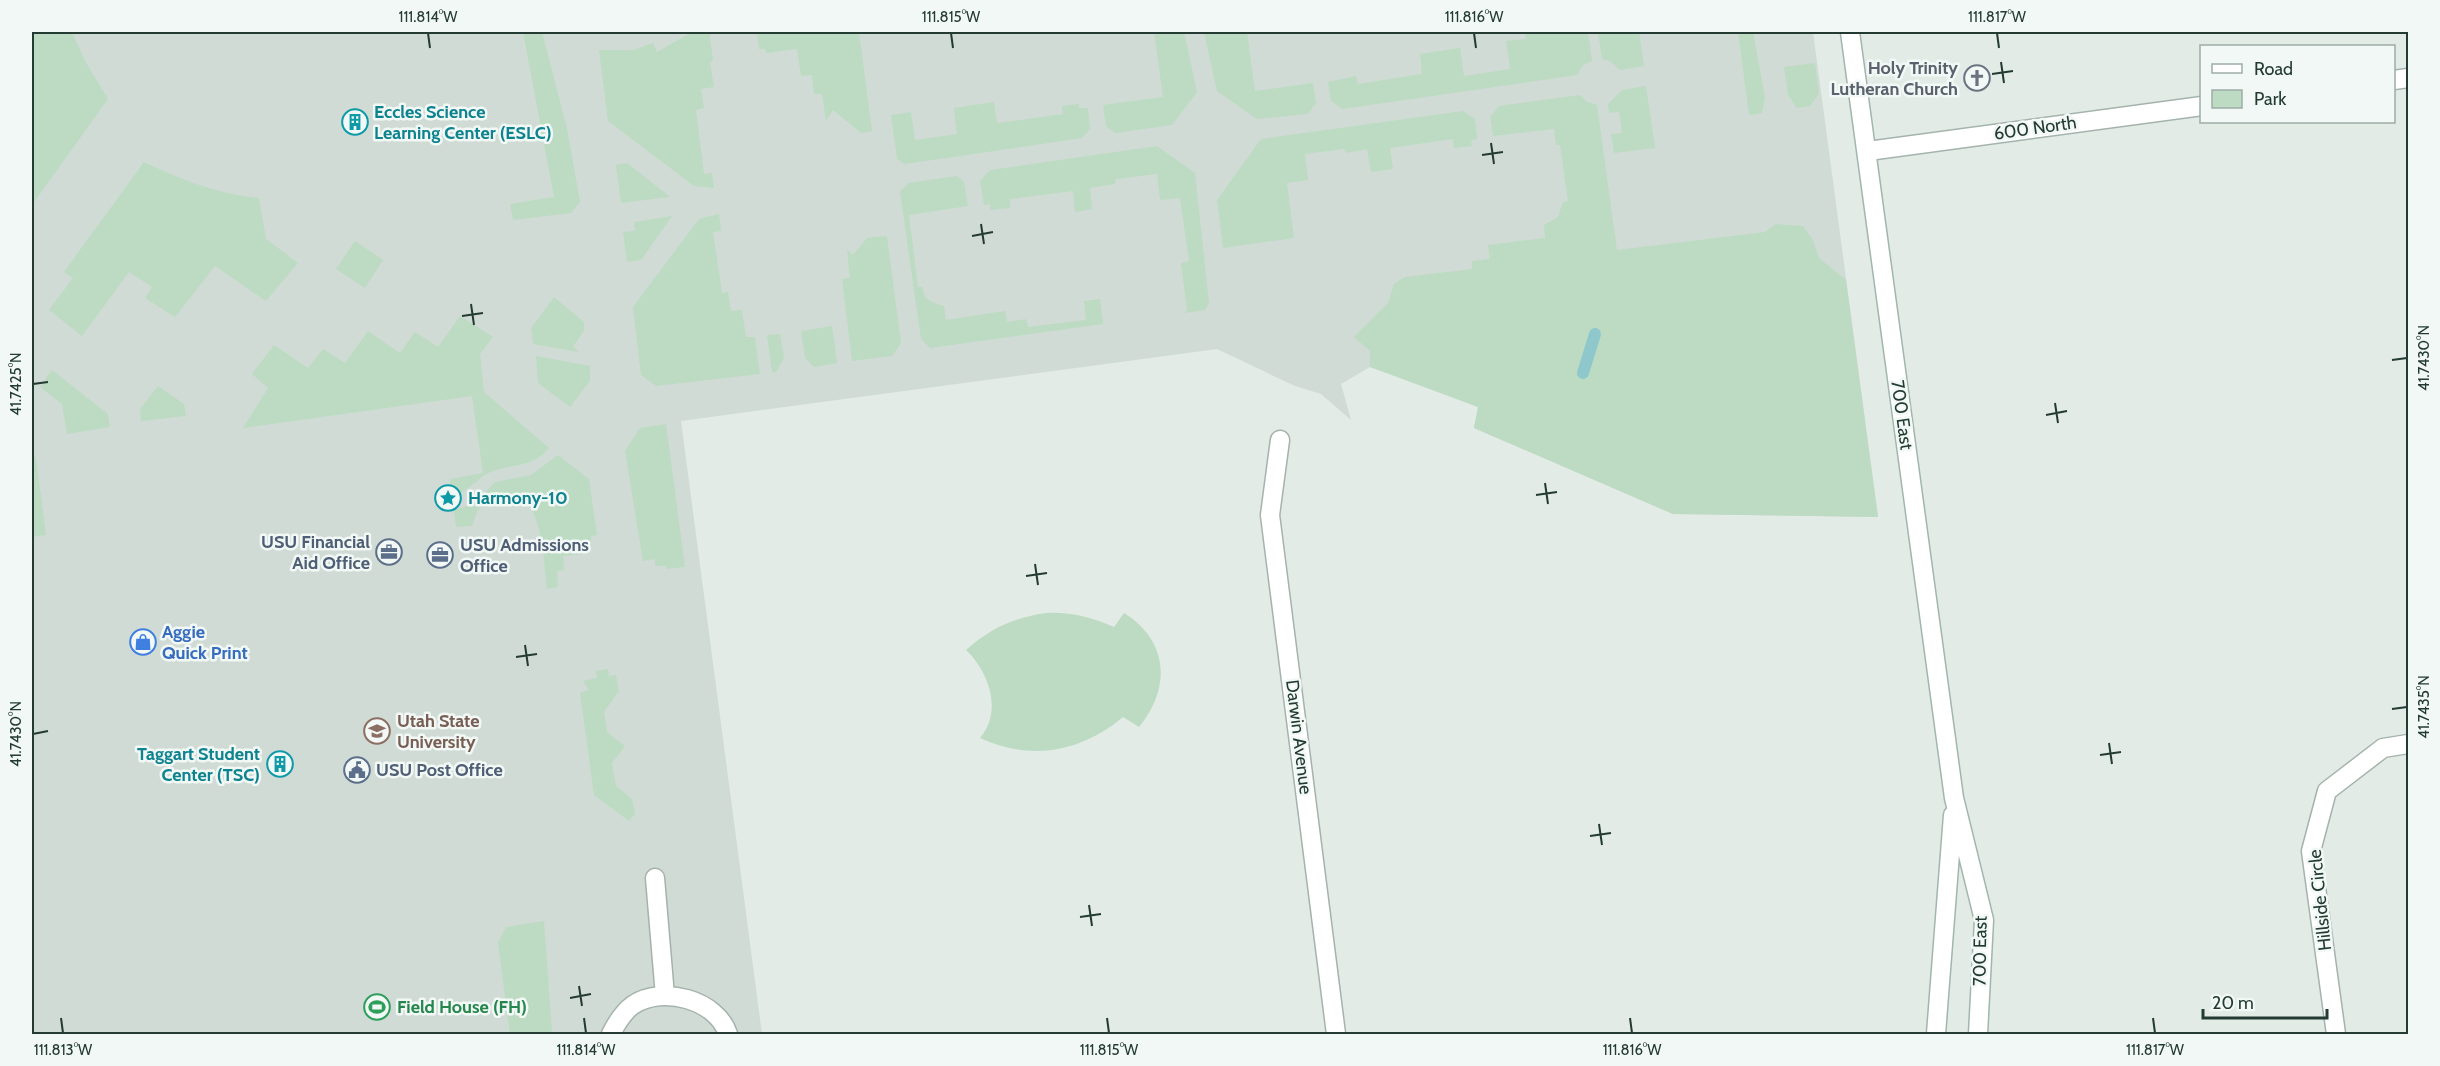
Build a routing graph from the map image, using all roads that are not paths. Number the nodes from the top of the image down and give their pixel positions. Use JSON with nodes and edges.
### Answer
{"nodes":[{"id":1,"x":1850,"y":32,"type":"edge"},
{"id":2,"x":2200,"y":106,"type":"edge"},
{"id":3,"x":1868,"y":151,"type":"junction"},
{"id":4,"x":1280,"y":440,"type":"dead end"},
{"id":5,"x":2409,"y":744,"type":"edge"},
{"id":6,"x":1954,"y":798,"type":"junction"},
{"id":7,"x":655,"y":878,"type":"dead end"},
{"id":8,"x":665,"y":996,"type":"junction"},
{"id":9,"x":611,"y":1035,"type":"edge"},
{"id":10,"x":728,"y":1035,"type":"edge"},
{"id":11,"x":1336,"y":1035,"type":"edge"},
{"id":12,"x":1936,"y":1035,"type":"edge"},
{"id":13,"x":1978,"y":1035,"type":"edge"},
{"id":14,"x":2336,"y":1035,"type":"edge"}],
"edges":[{"from":1,"to":3,"type":"street","name":"700 East"},
{"from":2,"to":3,"type":"street","name":"600 North"},
{"from":3,"to":6,"type":"street","name":"700 East"},
{"from":4,"to":11,"type":"street","name":"Darwin Avenue"},
{"from":5,"to":14,"type":"street","name":"Hillside Circle"},
{"from":6,"to":12,"type":"street","name":"700 East"},
{"from":6,"to":13,"type":"street","name":"700 East"},
{"from":7,"to":8,"type":"street"},
{"from":8,"to":9,"type":"street"},
{"from":8,"to":10,"type":"street"}]}
